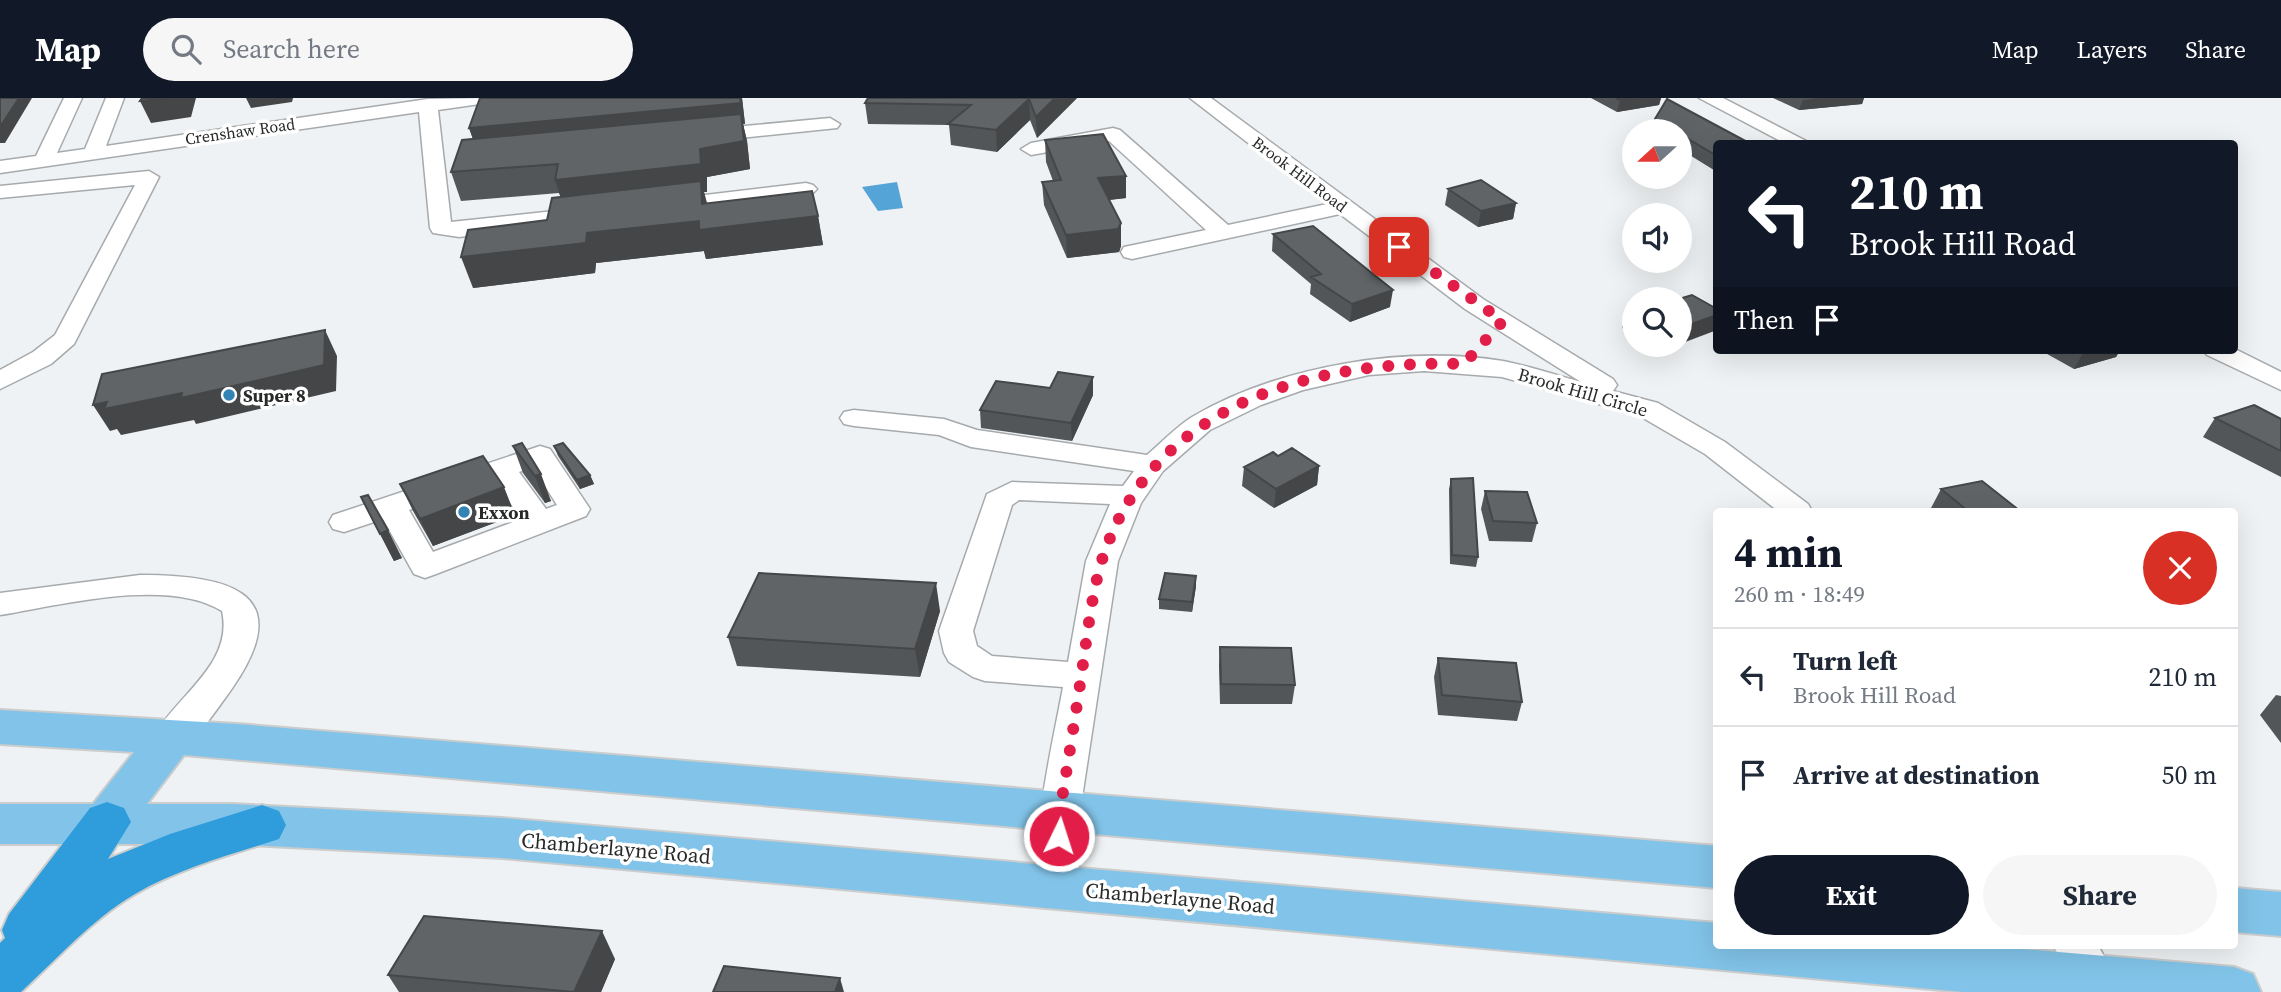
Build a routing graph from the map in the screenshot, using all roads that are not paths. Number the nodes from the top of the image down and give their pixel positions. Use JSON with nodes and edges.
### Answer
{"nodes":[{"id":1,"x":73,"y":98,"type":"edge"},
{"id":2,"x":115,"y":98,"type":"edge"},
{"id":3,"x":480,"y":98,"type":"edge"},
{"id":4,"x":1199,"y":98,"type":"edge"},
{"id":5,"x":1708,"y":98,"type":"edge"},
{"id":6,"x":428,"y":105,"type":"junction"},
{"id":7,"x":830,"y":126,"type":"dead end"},
{"id":8,"x":679,"y":139,"type":"edge"},
{"id":9,"x":1794,"y":140,"type":"edge"},
{"id":10,"x":1031,"y":149,"type":"dead end"},
{"id":11,"x":93,"y":153,"type":"junction"},
{"id":12,"x":44,"y":160,"type":"junction"},
{"id":13,"x":0,"y":167,"type":"edge"},
{"id":14,"x":806,"y":189,"type":"edge"},
{"id":15,"x":0,"y":192,"type":"edge"},
{"id":16,"x":1344,"y":207,"type":"junction"},
{"id":17,"x":639,"y":209,"type":"edge"},
{"id":18,"x":612,"y":212,"type":"edge"},
{"id":19,"x":1223,"y":233,"type":"junction"},
{"id":20,"x":1132,"y":251,"type":"dead end"},
{"id":21,"x":1483,"y":343,"type":"junction"},
{"id":22,"x":2224,"y":354,"type":"edge"},
{"id":23,"x":0,"y":381,"type":"edge"},
{"id":24,"x":2281,"y":382,"type":"edge"},
{"id":25,"x":1648,"y":409,"type":"junction"},
{"id":26,"x":854,"y":418,"type":"dead end"},
{"id":27,"x":1153,"y":465,"type":"junction"},
{"id":28,"x":1131,"y":496,"type":"junction"},
{"id":29,"x":391,"y":506,"type":"junction"},
{"id":30,"x":1793,"y":508,"type":"edge"},
{"id":31,"x":344,"y":522,"type":"dead end"},
{"id":32,"x":0,"y":604,"type":"edge"},
{"id":33,"x":1081,"y":676,"type":"junction"},
{"id":34,"x":0,"y":727,"type":"edge"},
{"id":35,"x":173,"y":736,"type":"junction"},
{"id":36,"x":1060,"y":811,"type":"junction"},
{"id":37,"x":107,"y":822,"type":"junction"},
{"id":38,"x":0,"y":824,"type":"edge"},
{"id":39,"x":262,"y":825,"type":"junction"},
{"id":40,"x":1713,"y":867,"type":"edge"},
{"id":41,"x":1057,"y":887,"type":"junction"},
{"id":42,"x":2238,"y":911,"type":"edge"},
{"id":43,"x":2281,"y":914,"type":"edge"},
{"id":44,"x":1713,"y":935,"type":"edge"},
{"id":45,"x":1906,"y":949,"type":"edge"},
{"id":46,"x":2084,"y":962,"type":"edge"},
{"id":47,"x":0,"y":968,"type":"edge"},
{"id":48,"x":0,"y":977,"type":"edge"},
{"id":49,"x":2218,"y":991,"type":"edge"}],
"edges":[{"from":1,"to":12,"type":"street"},
{"from":2,"to":11,"type":"street"},
{"from":3,"to":6,"type":"street","name":"Crenshaw Road"},
{"from":4,"to":16,"type":"street","name":"Brook Hill Road"},
{"from":5,"to":9,"type":"street"},
{"from":6,"to":11,"type":"street","name":"Crenshaw Road"},
{"from":6,"to":18,"type":"street"},
{"from":7,"to":8,"type":"street"},
{"from":10,"to":19,"type":"street"},
{"from":11,"to":12,"type":"street","name":"Crenshaw Road"},
{"from":12,"to":13,"type":"street","name":"Crenshaw Road"},
{"from":14,"to":17,"type":"street"},
{"from":15,"to":23,"type":"street"},
{"from":16,"to":19,"type":"street"},
{"from":16,"to":21,"type":"street","name":"Brook Hill Road"},
{"from":19,"to":20,"type":"street"},
{"from":21,"to":25,"type":"street","name":"Brook Hill Road"},
{"from":21,"to":25,"type":"street","name":"Brook Hill Circle"},
{"from":21,"to":27,"type":"street","name":"Brook Hill Circle"},
{"from":22,"to":24,"type":"street"},
{"from":25,"to":30,"type":"street","name":"Brook Hill Circle"},
{"from":26,"to":27,"type":"street"},
{"from":27,"to":28,"type":"street","name":"Brook Hill Circle"},
{"from":28,"to":33,"type":"street","name":"Brook Hill Circle"},
{"from":28,"to":33,"type":"street"},
{"from":29,"to":29,"type":"street"},
{"from":29,"to":31,"type":"street"},
{"from":32,"to":35,"type":"street"},
{"from":33,"to":36,"type":"street","name":"Brook Hill Circle"},
{"from":34,"to":35,"type":"main road"},
{"from":35,"to":36,"type":"main road"},
{"from":35,"to":37,"type":"main road"},
{"from":36,"to":40,"type":"main road"},
{"from":36,"to":41,"type":"street","name":"Brook Hill Circle"},
{"from":37,"to":38,"type":"main road","name":"Chamberlayne Road"},
{"from":37,"to":39,"type":"main road","name":"Chamberlayne Road"},
{"from":37,"to":47,"type":"highway"},
{"from":39,"to":41,"type":"main road","name":"Chamberlayne Road"},
{"from":39,"to":48,"type":"highway"},
{"from":41,"to":44,"type":"main road","name":"Chamberlayne Road"},
{"from":42,"to":43,"type":"main road"},
{"from":45,"to":46,"type":"main road","name":"Chamberlayne Road"},
{"from":46,"to":49,"type":"main road","name":"Chamberlayne Road"}]}
